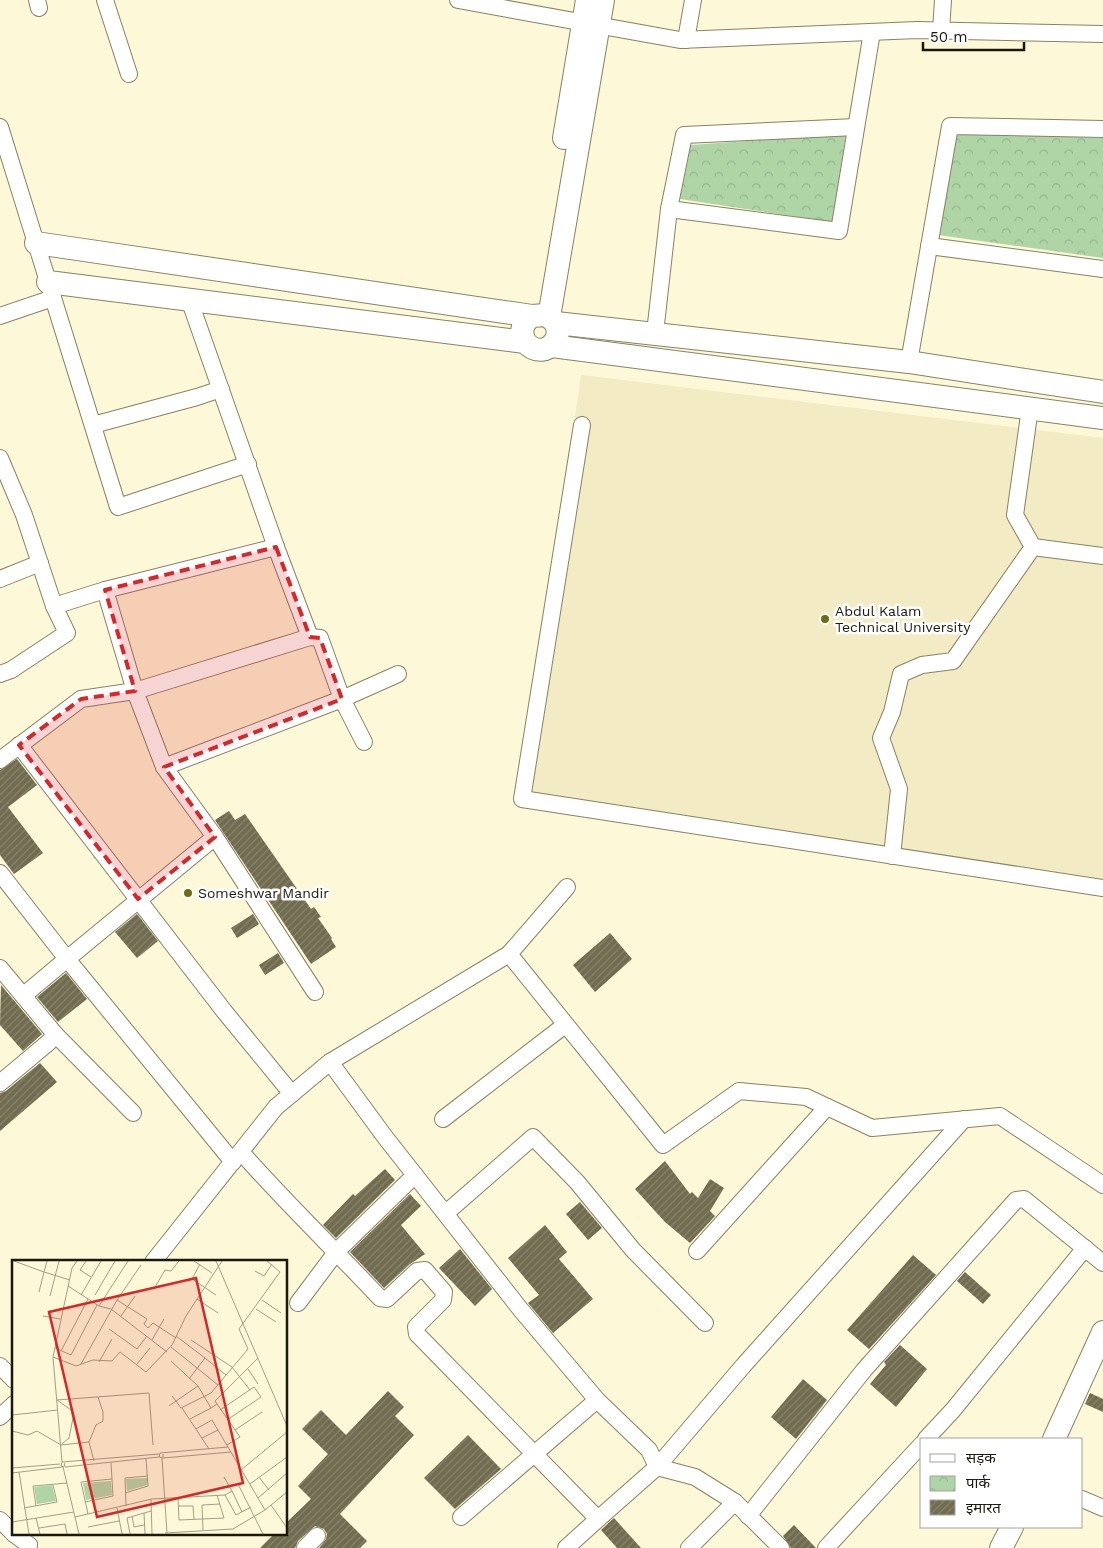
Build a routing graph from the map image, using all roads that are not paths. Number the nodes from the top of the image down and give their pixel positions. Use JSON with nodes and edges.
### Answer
{"nodes":[{"id":1,"x":105,"y":0,"type":"edge"},
{"id":2,"x":458,"y":0,"type":"edge"},
{"id":3,"x":587,"y":0,"type":"edge"},
{"id":4,"x":603,"y":0,"type":"edge"},
{"id":5,"x":693,"y":0,"type":"edge"},
{"id":6,"x":943,"y":0,"type":"edge"},
{"id":7,"x":492,"y":3,"type":"edge"},
{"id":8,"x":591,"y":23,"type":"junction"},
{"id":9,"x":941,"y":31,"type":"junction"},
{"id":10,"x":872,"y":32,"type":"junction"},
{"id":11,"x":1103,"y":34,"type":"edge"},
{"id":12,"x":686,"y":40,"type":"junction"},
{"id":13,"x":129,"y":74,"type":"dead end"},
{"id":14,"x":0,"y":127,"type":"edge"},
{"id":15,"x":856,"y":127,"type":"junction"},
{"id":16,"x":1103,"y":129,"type":"edge"},
{"id":17,"x":669,"y":209,"type":"junction"},
{"id":18,"x":36,"y":243,"type":"junction"},
{"id":19,"x":929,"y":246,"type":"junction"},
{"id":20,"x":1103,"y":269,"type":"edge"},
{"id":21,"x":51,"y":290,"type":"junction"},
{"id":22,"x":189,"y":299,"type":"junction"},
{"id":23,"x":0,"y":316,"type":"edge"},
{"id":24,"x":543,"y":318,"type":"junction"},
{"id":25,"x":655,"y":333,"type":"junction"},
{"id":26,"x":525,"y":342,"type":"junction"},
{"id":27,"x":552,"y":346,"type":"junction"},
{"id":28,"x":909,"y":362,"type":"junction"},
{"id":29,"x":221,"y":389,"type":"junction"},
{"id":30,"x":1103,"y":392,"type":"edge"},
{"id":31,"x":1030,"y":408,"type":"junction"},
{"id":32,"x":1103,"y":418,"type":"edge"},
{"id":33,"x":92,"y":425,"type":"junction"},
{"id":34,"x":582,"y":425,"type":"dead end"},
{"id":35,"x":0,"y":458,"type":"edge"},
{"id":36,"x":248,"y":464,"type":"junction"},
{"id":37,"x":4,"y":480,"type":"edge"},
{"id":38,"x":276,"y":547,"type":"junction"},
{"id":39,"x":1033,"y":548,"type":"junction"},
{"id":40,"x":1103,"y":556,"type":"edge"},
{"id":41,"x":40,"y":563,"type":"junction"},
{"id":42,"x":0,"y":579,"type":"edge"},
{"id":43,"x":105,"y":590,"type":"junction"},
{"id":44,"x":54,"y":606,"type":"junction"},
{"id":45,"x":310,"y":637,"type":"junction"},
{"id":46,"x":0,"y":674,"type":"edge"},
{"id":47,"x":398,"y":674,"type":"dead end"},
{"id":48,"x":135,"y":691,"type":"junction"},
{"id":49,"x":342,"y":699,"type":"junction"},
{"id":50,"x":364,"y":742,"type":"dead end"},
{"id":51,"x":20,"y":745,"type":"junction"},
{"id":52,"x":0,"y":760,"type":"edge"},
{"id":53,"x":164,"y":767,"type":"junction"},
{"id":54,"x":215,"y":838,"type":"junction"},
{"id":55,"x":892,"y":856,"type":"junction"},
{"id":56,"x":0,"y":873,"type":"edge"},
{"id":57,"x":566,"y":887,"type":"dead end"},
{"id":58,"x":1103,"y":888,"type":"edge"},
{"id":59,"x":138,"y":899,"type":"junction"},
{"id":60,"x":509,"y":954,"type":"junction"},
{"id":61,"x":67,"y":959,"type":"junction"},
{"id":62,"x":2,"y":975,"type":"edge"},
{"id":63,"x":315,"y":992,"type":"dead end"},
{"id":64,"x":24,"y":994,"type":"junction"},
{"id":65,"x":565,"y":1025,"type":"junction"},
{"id":66,"x":55,"y":1034,"type":"junction"},
{"id":67,"x":330,"y":1062,"type":"junction"},
{"id":68,"x":0,"y":1083,"type":"edge"},
{"id":69,"x":292,"y":1094,"type":"junction"},
{"id":70,"x":827,"y":1107,"type":"junction"},
{"id":71,"x":133,"y":1113,"type":"dead end"},
{"id":72,"x":443,"y":1119,"type":"dead end"},
{"id":73,"x":964,"y":1120,"type":"junction"},
{"id":74,"x":237,"y":1157,"type":"junction"},
{"id":75,"x":415,"y":1175,"type":"junction"},
{"id":76,"x":1103,"y":1185,"type":"edge"},
{"id":77,"x":446,"y":1213,"type":"junction"},
{"id":78,"x":1084,"y":1248,"type":"junction"},
{"id":79,"x":697,"y":1251,"type":"dead end"},
{"id":80,"x":337,"y":1252,"type":"junction"},
{"id":81,"x":155,"y":1260,"type":"edge"},
{"id":82,"x":1103,"y":1263,"type":"edge"},
{"id":83,"x":298,"y":1303,"type":"dead end"},
{"id":84,"x":705,"y":1323,"type":"dead end"},
{"id":85,"x":1103,"y":1332,"type":"edge"},
{"id":86,"x":0,"y":1366,"type":"edge"},
{"id":87,"x":12,"y":1378,"type":"edge"},
{"id":88,"x":597,"y":1400,"type":"junction"},
{"id":89,"x":12,"y":1406,"type":"edge"},
{"id":90,"x":0,"y":1417,"type":"edge"},
{"id":91,"x":927,"y":1438,"type":"edge"},
{"id":92,"x":1054,"y":1438,"type":"edge"},
{"id":93,"x":920,"y":1446,"type":"edge"},
{"id":94,"x":534,"y":1455,"type":"junction"},
{"id":95,"x":657,"y":1468,"type":"junction"},
{"id":96,"x":1083,"y":1499,"type":"edge"},
{"id":97,"x":735,"y":1502,"type":"junction"},
{"id":98,"x":1103,"y":1508,"type":"edge"},
{"id":99,"x":748,"y":1516,"type":"junction"},
{"id":100,"x":461,"y":1517,"type":"dead end"},
{"id":101,"x":598,"y":1519,"type":"junction"},
{"id":102,"x":0,"y":1520,"type":"edge"},
{"id":103,"x":1012,"y":1528,"type":"edge"},
{"id":104,"x":12,"y":1532,"type":"edge"},
{"id":105,"x":17,"y":1536,"type":"edge"},
{"id":106,"x":317,"y":1536,"type":"dead end"},
{"id":107,"x":28,"y":1548,"type":"edge"},
{"id":108,"x":305,"y":1548,"type":"edge"},
{"id":109,"x":566,"y":1548,"type":"edge"},
{"id":110,"x":690,"y":1548,"type":"edge"},
{"id":111,"x":781,"y":1548,"type":"edge"},
{"id":112,"x":826,"y":1548,"type":"edge"},
{"id":113,"x":1002,"y":1548,"type":"edge"}],
"edges":[{"from":1,"to":13,"type":"street"},
{"from":2,"to":7,"type":"street"},
{"from":3,"to":8,"type":"street"},
{"from":4,"to":8,"type":"street"},
{"from":5,"to":12,"type":"street"},
{"from":6,"to":9,"type":"street"},
{"from":7,"to":8,"type":"street"},
{"from":8,"to":12,"type":"street"},
{"from":8,"to":24,"type":"street"},
{"from":9,"to":10,"type":"street"},
{"from":9,"to":11,"type":"street"},
{"from":10,"to":12,"type":"street"},
{"from":10,"to":15,"type":"street"},
{"from":14,"to":18,"type":"street"},
{"from":15,"to":17,"type":"street"},
{"from":15,"to":17,"type":"street"},
{"from":16,"to":19,"type":"street"},
{"from":17,"to":25,"type":"street"},
{"from":18,"to":21,"type":"street"},
{"from":18,"to":24,"type":"street"},
{"from":19,"to":20,"type":"street"},
{"from":19,"to":28,"type":"street"},
{"from":21,"to":22,"type":"street"},
{"from":21,"to":23,"type":"street"},
{"from":21,"to":33,"type":"street"},
{"from":22,"to":26,"type":"street"},
{"from":22,"to":29,"type":"street"},
{"from":24,"to":25,"type":"street"},
{"from":24,"to":26,"type":"street"},
{"from":24,"to":27,"type":"street"},
{"from":25,"to":28,"type":"street"},
{"from":26,"to":27,"type":"street"},
{"from":27,"to":31,"type":"street"},
{"from":28,"to":30,"type":"street"},
{"from":29,"to":33,"type":"street"},
{"from":29,"to":36,"type":"street"},
{"from":31,"to":32,"type":"street"},
{"from":31,"to":39,"type":"street"},
{"from":33,"to":36,"type":"street"},
{"from":34,"to":55,"type":"street"},
{"from":35,"to":37,"type":"street"},
{"from":36,"to":38,"type":"street"},
{"from":37,"to":41,"type":"street"},
{"from":38,"to":43,"type":"street"},
{"from":38,"to":45,"type":"street"},
{"from":39,"to":40,"type":"street"},
{"from":39,"to":55,"type":"street"},
{"from":41,"to":42,"type":"street"},
{"from":41,"to":44,"type":"street"},
{"from":43,"to":44,"type":"street"},
{"from":43,"to":48,"type":"street"},
{"from":44,"to":46,"type":"street"},
{"from":45,"to":48,"type":"street"},
{"from":45,"to":49,"type":"street"},
{"from":47,"to":49,"type":"street"},
{"from":48,"to":51,"type":"street"},
{"from":48,"to":53,"type":"street"},
{"from":49,"to":50,"type":"street"},
{"from":49,"to":53,"type":"street"},
{"from":51,"to":52,"type":"street"},
{"from":51,"to":59,"type":"street"},
{"from":53,"to":54,"type":"street"},
{"from":54,"to":59,"type":"street"},
{"from":54,"to":63,"type":"street"},
{"from":55,"to":58,"type":"street"},
{"from":56,"to":61,"type":"street"},
{"from":57,"to":60,"type":"street"},
{"from":59,"to":61,"type":"street"},
{"from":59,"to":69,"type":"street"},
{"from":60,"to":65,"type":"street"},
{"from":60,"to":67,"type":"street"},
{"from":61,"to":64,"type":"street"},
{"from":61,"to":74,"type":"street"},
{"from":62,"to":64,"type":"street"},
{"from":64,"to":66,"type":"street"},
{"from":65,"to":70,"type":"street"},
{"from":65,"to":72,"type":"street"},
{"from":66,"to":68,"type":"street"},
{"from":66,"to":71,"type":"street"},
{"from":67,"to":69,"type":"street"},
{"from":67,"to":75,"type":"street"},
{"from":69,"to":74,"type":"street"},
{"from":70,"to":73,"type":"street"},
{"from":70,"to":79,"type":"street"},
{"from":73,"to":76,"type":"street"},
{"from":73,"to":95,"type":"street"},
{"from":74,"to":80,"type":"street"},
{"from":74,"to":81,"type":"street"},
{"from":75,"to":77,"type":"street"},
{"from":75,"to":80,"type":"street"},
{"from":77,"to":84,"type":"street"},
{"from":77,"to":88,"type":"street"},
{"from":78,"to":82,"type":"street"},
{"from":78,"to":91,"type":"street"},
{"from":78,"to":99,"type":"street"},
{"from":80,"to":83,"type":"street"},
{"from":80,"to":94,"type":"street"},
{"from":85,"to":92,"type":"street"},
{"from":86,"to":87,"type":"street"},
{"from":88,"to":94,"type":"street"},
{"from":88,"to":95,"type":"street"},
{"from":89,"to":90,"type":"street"},
{"from":93,"to":112,"type":"street"},
{"from":94,"to":100,"type":"street"},
{"from":94,"to":101,"type":"street"},
{"from":95,"to":97,"type":"street"},
{"from":95,"to":101,"type":"street"},
{"from":96,"to":98,"type":"street"},
{"from":97,"to":99,"type":"street"},
{"from":97,"to":110,"type":"street"},
{"from":99,"to":111,"type":"street"},
{"from":101,"to":109,"type":"street"},
{"from":102,"to":104,"type":"street"},
{"from":103,"to":113,"type":"street"},
{"from":105,"to":107,"type":"street"},
{"from":106,"to":108,"type":"street"}]}
